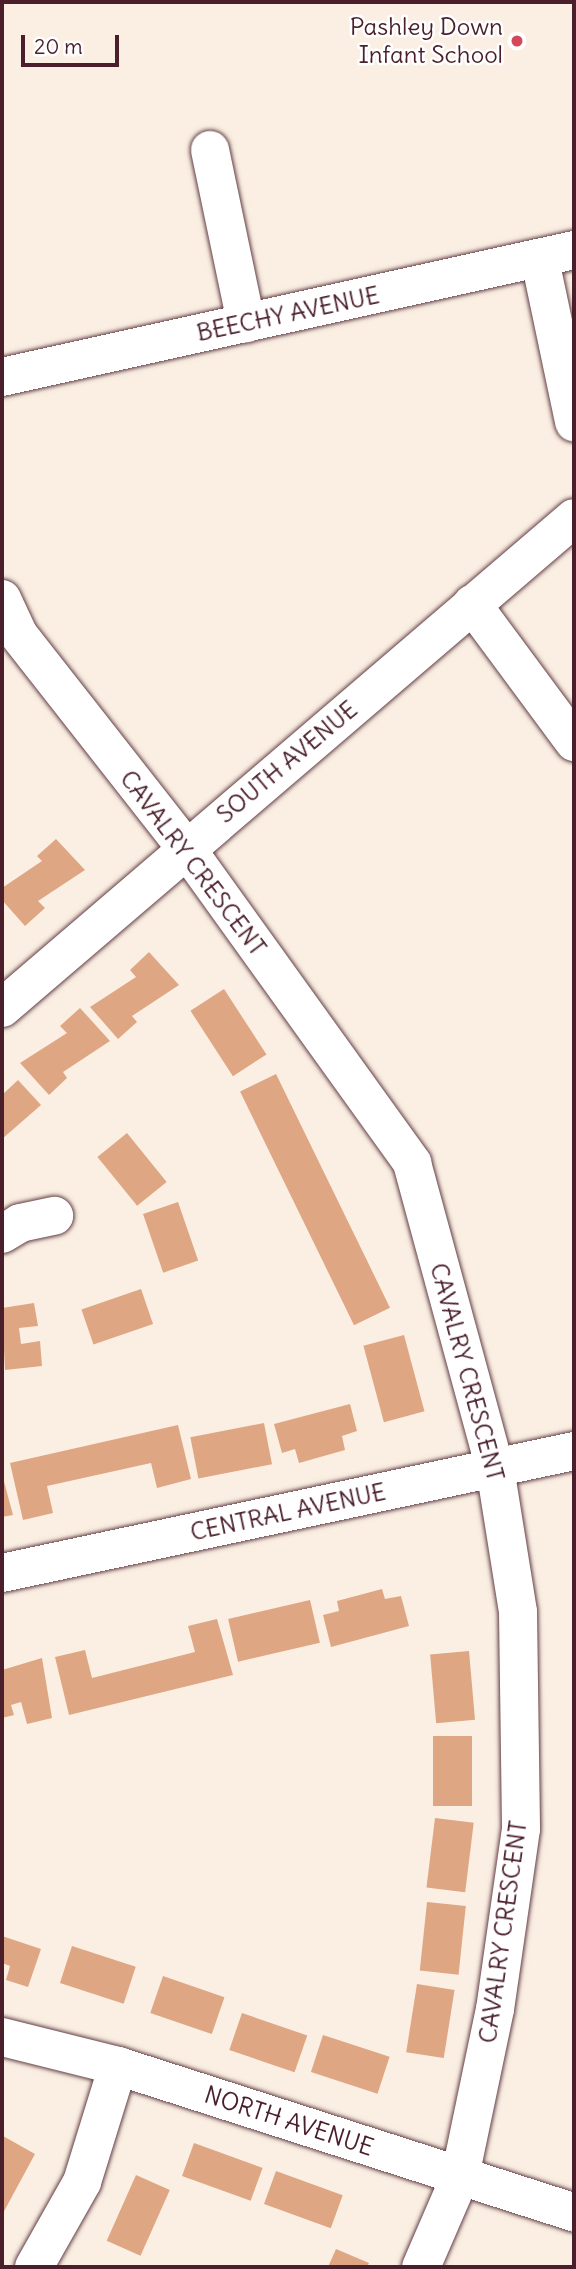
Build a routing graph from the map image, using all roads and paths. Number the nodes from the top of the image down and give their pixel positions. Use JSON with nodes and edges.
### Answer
{"nodes":[{"id":1,"x":210,"y":150,"type":"dead end"},
{"id":2,"x":557,"y":255,"type":"edge"},
{"id":3,"x":246,"y":323,"type":"junction"},
{"id":4,"x":2,"y":377,"type":"edge"},
{"id":5,"x":574,"y":422,"type":"edge"},
{"id":6,"x":574,"y":518,"type":"edge"},
{"id":7,"x":2,"y":599,"type":"edge"},
{"id":8,"x":472,"y":604,"type":"junction"},
{"id":9,"x":574,"y":742,"type":"edge"},
{"id":10,"x":186,"y":848,"type":"junction"},
{"id":11,"x":2,"y":1008,"type":"edge"},
{"id":12,"x":54,"y":1216,"type":"dead end"},
{"id":13,"x":2,"y":1234,"type":"edge"},
{"id":14,"x":574,"y":1451,"type":"edge"},
{"id":15,"x":495,"y":1468,"type":"junction"},
{"id":16,"x":2,"y":1573,"type":"edge"},
{"id":17,"x":2,"y":2037,"type":"edge"},
{"id":18,"x":118,"y":2066,"type":"junction"},
{"id":19,"x":460,"y":2177,"type":"junction"},
{"id":20,"x":574,"y":2211,"type":"edge"},
{"id":21,"x":34,"y":2267,"type":"edge"},
{"id":22,"x":421,"y":2267,"type":"edge"}],
"edges":[{"from":1,"to":3,"type":"street"},
{"from":2,"to":3,"type":"street","name":"BEECHY AVENUE"},
{"from":2,"to":5,"type":"street"},
{"from":3,"to":4,"type":"street","name":"BEECHY AVENUE"},
{"from":6,"to":8,"type":"street","name":"SOUTH AVENUE"},
{"from":7,"to":10,"type":"street","name":"CAVALRY CRESCENT"},
{"from":8,"to":9,"type":"street"},
{"from":8,"to":10,"type":"street","name":"SOUTH AVENUE"},
{"from":10,"to":11,"type":"street","name":"SOUTH AVENUE"},
{"from":10,"to":15,"type":"street","name":"CAVALRY CRESCENT"},
{"from":12,"to":13,"type":"street"},
{"from":14,"to":15,"type":"street","name":"CENTRAL AVENUE"},
{"from":15,"to":16,"type":"street","name":"CENTRAL AVENUE"},
{"from":15,"to":19,"type":"street","name":"CAVALRY CRESCENT"},
{"from":17,"to":18,"type":"street","name":"NORTH AVENUE"},
{"from":18,"to":19,"type":"street","name":"NORTH AVENUE"},
{"from":18,"to":21,"type":"street"},
{"from":19,"to":20,"type":"street","name":"NORTH AVENUE"},
{"from":19,"to":22,"type":"street","name":"CAVALRY CRESCENT"}]}
